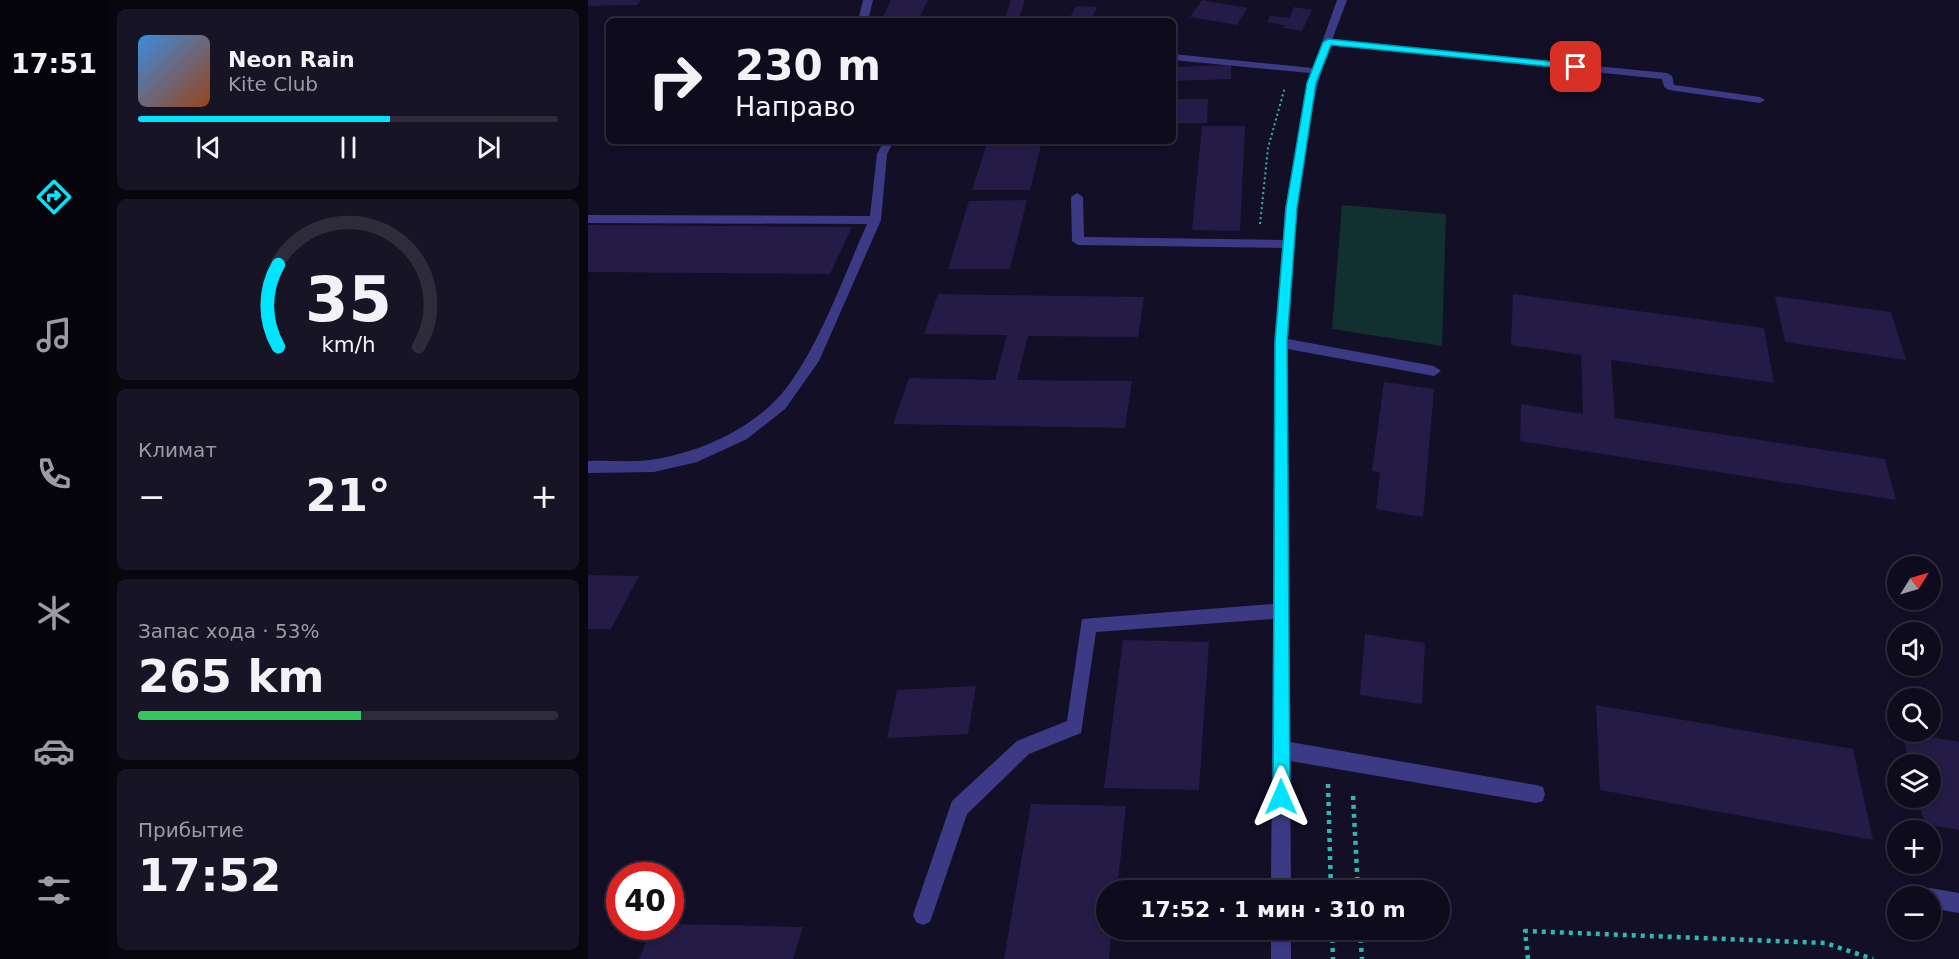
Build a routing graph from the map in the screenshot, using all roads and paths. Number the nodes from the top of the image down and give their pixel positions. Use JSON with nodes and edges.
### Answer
{"nodes":[{"id":1,"x":868,"y":0,"type":"edge"},
{"id":2,"x":1342,"y":0,"type":"edge"},
{"id":3,"x":864,"y":18,"type":"edge"},
{"id":4,"x":1328,"y":42,"type":"junction"},
{"id":5,"x":1176,"y":57,"type":"edge"},
{"id":6,"x":1293,"y":68,"type":"junction"},
{"id":7,"x":1316,"y":71,"type":"junction"},
{"id":8,"x":1760,"y":100,"type":"dead end"},
{"id":9,"x":887,"y":144,"type":"edge"},
{"id":10,"x":1077,"y":196,"type":"dead end"},
{"id":11,"x":588,"y":219,"type":"edge"},
{"id":12,"x":875,"y":220,"type":"junction"},
{"id":13,"x":1258,"y":244,"type":"junction"},
{"id":14,"x":1289,"y":244,"type":"junction"},
{"id":15,"x":1281,"y":342,"type":"junction"},
{"id":16,"x":1434,"y":371,"type":"dead end"},
{"id":17,"x":588,"y":467,"type":"edge"},
{"id":18,"x":1281,"y":611,"type":"junction"},
{"id":19,"x":1281,"y":750,"type":"junction"},
{"id":20,"x":1328,"y":758,"type":"junction"},
{"id":21,"x":1536,"y":794,"type":"dead end"},
{"id":22,"x":1353,"y":796,"type":"dead end"},
{"id":23,"x":1281,"y":880,"type":"edge"},
{"id":24,"x":1331,"y":880,"type":"edge"},
{"id":25,"x":1357,"y":880,"type":"edge"},
{"id":26,"x":1941,"y":900,"type":"edge"},
{"id":27,"x":1959,"y":903,"type":"edge"},
{"id":28,"x":923,"y":915,"type":"dead end"},
{"id":29,"x":1281,"y":940,"type":"edge"},
{"id":30,"x":1332,"y":940,"type":"edge"},
{"id":31,"x":1361,"y":940,"type":"edge"},
{"id":32,"x":1281,"y":959,"type":"edge"},
{"id":33,"x":1333,"y":959,"type":"edge"},
{"id":34,"x":1362,"y":959,"type":"edge"},
{"id":35,"x":1528,"y":959,"type":"edge"},
{"id":36,"x":1873,"y":959,"type":"edge"}],
"edges":[{"from":1,"to":3,"type":"street"},
{"from":2,"to":4,"type":"street"},
{"from":4,"to":7,"type":"street"},
{"from":4,"to":8,"type":"street"},
{"from":5,"to":6,"type":"street"},
{"from":6,"to":7,"type":"street"},
{"from":6,"to":13,"type":"path"},
{"from":7,"to":14,"type":"street"},
{"from":9,"to":12,"type":"street"},
{"from":10,"to":13,"type":"street"},
{"from":11,"to":12,"type":"street"},
{"from":12,"to":17,"type":"street"},
{"from":13,"to":14,"type":"street"},
{"from":14,"to":15,"type":"street"},
{"from":15,"to":16,"type":"street"},
{"from":15,"to":18,"type":"street"},
{"from":18,"to":19,"type":"street"},
{"from":18,"to":28,"type":"street"},
{"from":19,"to":20,"type":"street"},
{"from":19,"to":23,"type":"street"},
{"from":20,"to":21,"type":"street"},
{"from":20,"to":24,"type":"path"},
{"from":22,"to":25,"type":"path"},
{"from":26,"to":27,"type":"street"},
{"from":29,"to":32,"type":"street"},
{"from":30,"to":33,"type":"path"},
{"from":31,"to":34,"type":"path"},
{"from":35,"to":36,"type":"path"}]}
